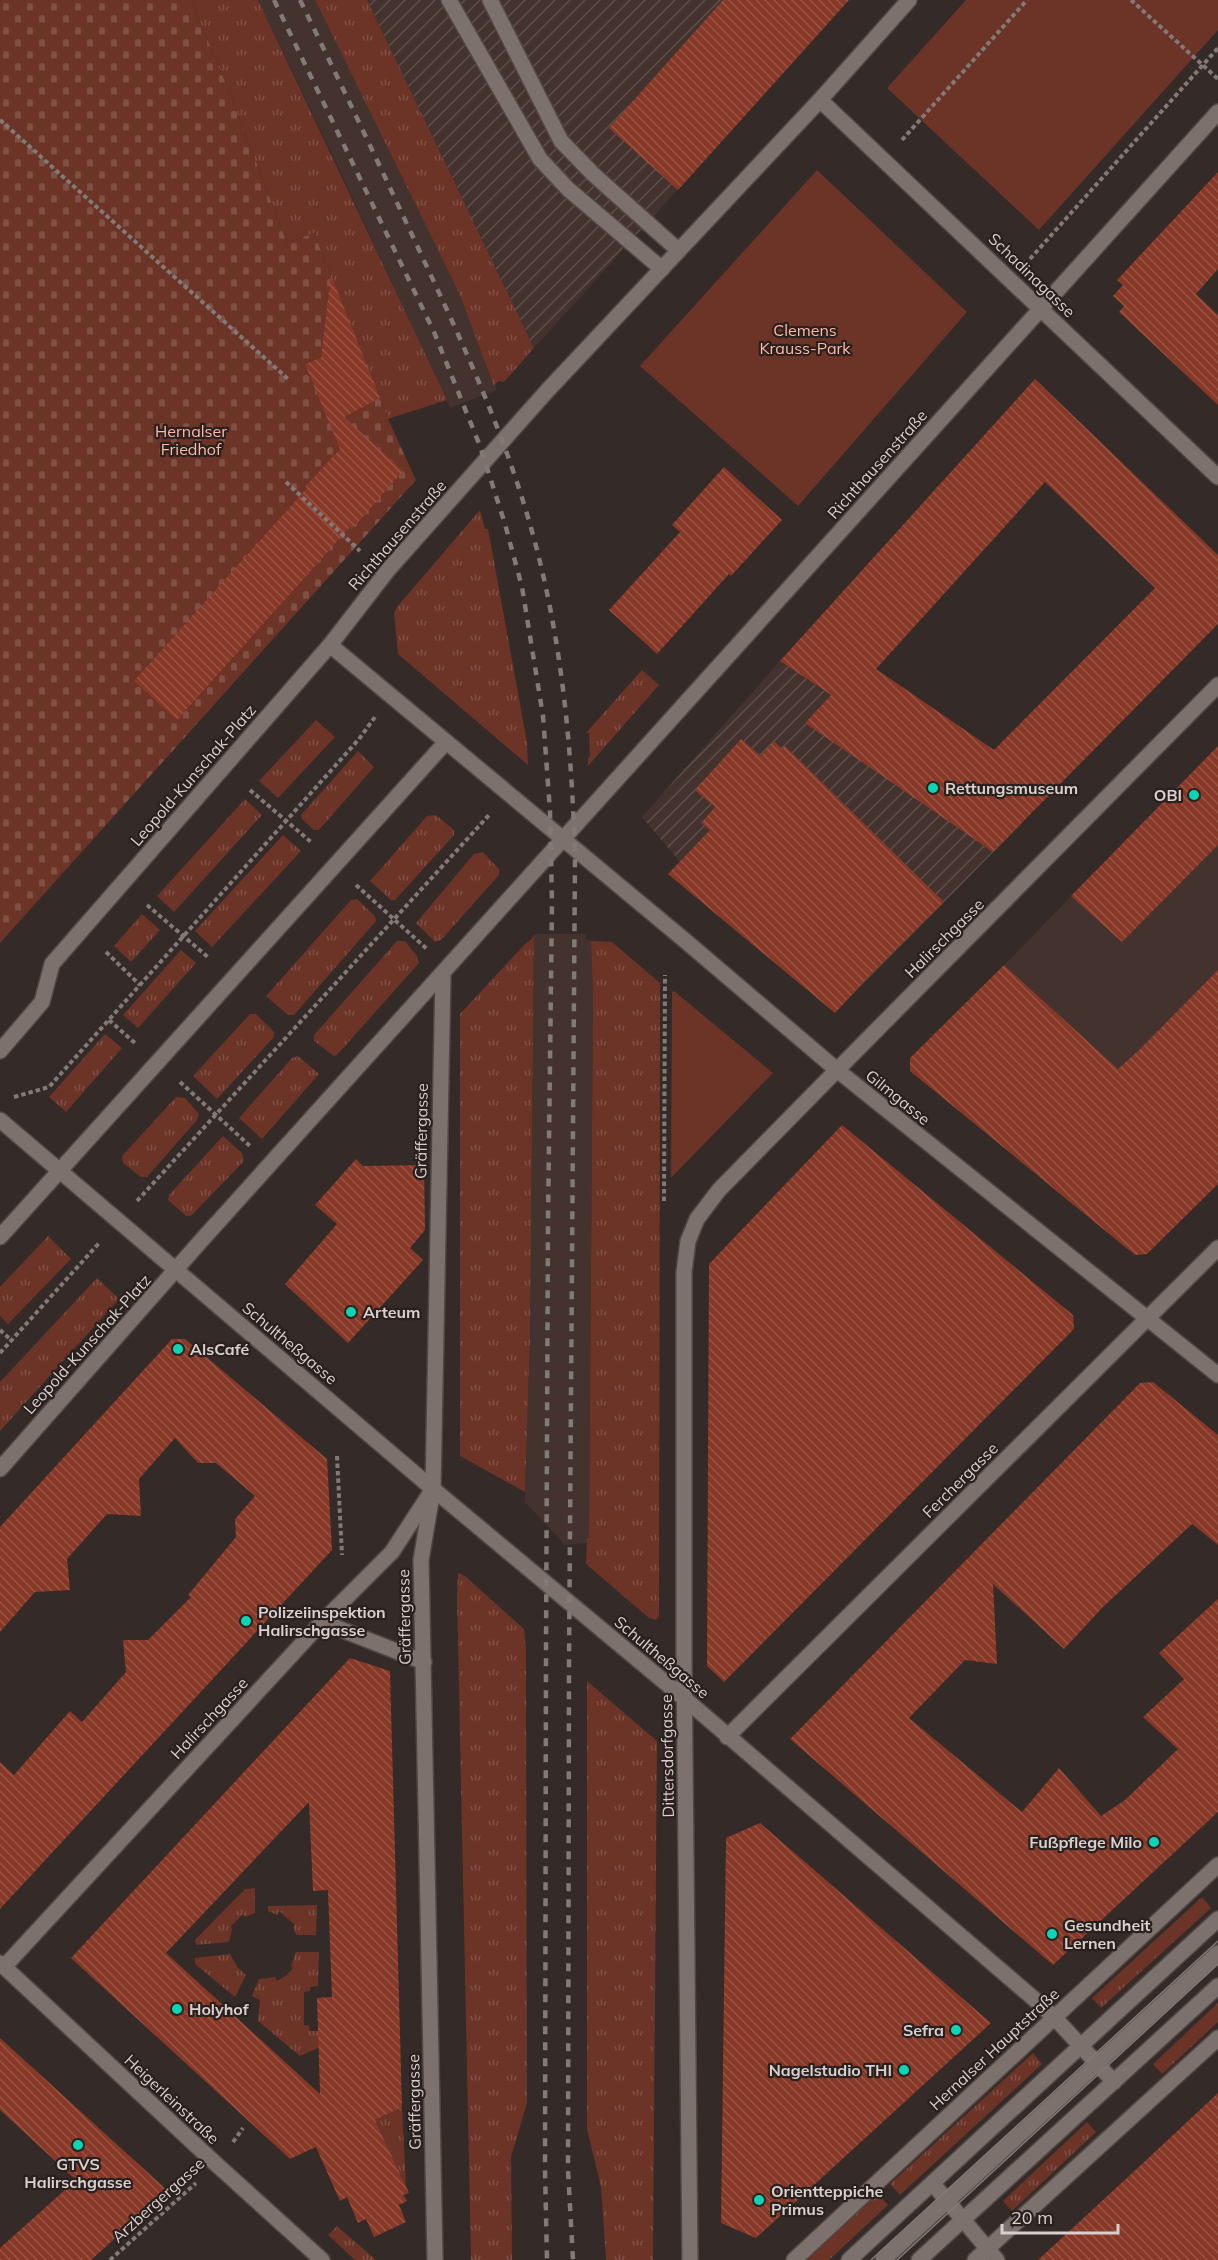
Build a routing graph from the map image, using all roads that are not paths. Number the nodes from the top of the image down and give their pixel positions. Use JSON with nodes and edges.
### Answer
{"nodes":[{"id":1,"x":449,"y":0,"type":"edge"},
{"id":2,"x":490,"y":0,"type":"edge"},
{"id":3,"x":909,"y":0,"type":"edge"},
{"id":4,"x":820,"y":100,"type":"junction"},
{"id":5,"x":1218,"y":112,"type":"edge"},
{"id":6,"x":678,"y":250,"type":"junction"},
{"id":7,"x":662,"y":269,"type":"junction"},
{"id":8,"x":1041,"y":309,"type":"junction"},
{"id":9,"x":1218,"y":477,"type":"edge"},
{"id":10,"x":330,"y":645,"type":"junction"},
{"id":11,"x":1218,"y":685,"type":"edge"},
{"id":12,"x":446,"y":742,"type":"junction"},
{"id":13,"x":563,"y":840,"type":"junction"},
{"id":14,"x":446,"y":971,"type":"junction"},
{"id":15,"x":0,"y":1051,"type":"edge"},
{"id":16,"x":837,"y":1071,"type":"junction"},
{"id":17,"x":0,"y":1120,"type":"edge"},
{"id":18,"x":61,"y":1172,"type":"junction"},
{"id":19,"x":697,"y":1219,"type":"joint"},
{"id":20,"x":0,"y":1237,"type":"edge"},
{"id":21,"x":1218,"y":1248,"type":"edge"},
{"id":22,"x":176,"y":1270,"type":"junction"},
{"id":23,"x":1148,"y":1318,"type":"junction"},
{"id":24,"x":1218,"y":1375,"type":"edge"},
{"id":25,"x":0,"y":1469,"type":"edge"},
{"id":26,"x":433,"y":1489,"type":"junction"},
{"id":27,"x":322,"y":1622,"type":"junction"},
{"id":28,"x":424,"y":1662,"type":"junction"},
{"id":29,"x":685,"y":1699,"type":"junction"},
{"id":30,"x":727,"y":1737,"type":"junction"},
{"id":31,"x":1218,"y":1865,"type":"edge"},
{"id":32,"x":1218,"y":1919,"type":"edge"},
{"id":33,"x":1218,"y":1953,"type":"edge"},
{"id":34,"x":2,"y":1965,"type":"edge"},
{"id":35,"x":1218,"y":1986,"type":"edge"},
{"id":36,"x":1054,"y":2017,"type":"junction"},
{"id":37,"x":1218,"y":2038,"type":"edge"},
{"id":38,"x":1081,"y":2046,"type":"junction"},
{"id":39,"x":1097,"y":2064,"type":"junction"},
{"id":40,"x":1114,"y":2082,"type":"junction"},
{"id":41,"x":933,"y":2184,"type":"junction"},
{"id":42,"x":947,"y":2200,"type":"junction"},
{"id":43,"x":963,"y":2220,"type":"junction"},
{"id":44,"x":992,"y":2254,"type":"edge"},
{"id":45,"x":322,"y":2260,"type":"edge"},
{"id":46,"x":435,"y":2260,"type":"edge"},
{"id":47,"x":690,"y":2260,"type":"edge"},
{"id":48,"x":794,"y":2260,"type":"edge"},
{"id":49,"x":849,"y":2260,"type":"edge"},
{"id":50,"x":883,"y":2260,"type":"edge"},
{"id":51,"x":919,"y":2260,"type":"edge"},
{"id":52,"x":975,"y":2260,"type":"edge"}],
"edges":[{"from":1,"to":7,"type":"street"},
{"from":2,"to":6,"type":"street"},
{"from":3,"to":4,"type":"street","name":"Richthausenstraße"},
{"from":4,"to":6,"type":"street","name":"Richthausenstraße"},
{"from":4,"to":8,"type":"street","name":"Schadinagasse"},
{"from":5,"to":8,"type":"street","name":"Richthausenstraße"},
{"from":6,"to":7,"type":"street","name":"Richthausenstraße"},
{"from":7,"to":10,"type":"street","name":"Richthausenstraße"},
{"from":8,"to":9,"type":"street","name":"Schadinagasse"},
{"from":8,"to":13,"type":"street","name":"Richthausenstraße"},
{"from":10,"to":12,"type":"street"},
{"from":10,"to":15,"type":"street","name":"Leopold-Kunschak-Platz"},
{"from":11,"to":16,"type":"street","name":"Halirschgasse"},
{"from":12,"to":13,"type":"street"},
{"from":12,"to":18,"type":"street"},
{"from":13,"to":14,"type":"street","name":"Leopold-Kunschak-Platz"},
{"from":13,"to":16,"type":"street","name":"Gilmgasse"},
{"from":14,"to":22,"type":"street","name":"Leopold-Kunschak-Platz"},
{"from":14,"to":26,"type":"street","name":"Gräffergasse"},
{"from":16,"to":19,"type":"street","name":"Halirschgasse"},
{"from":16,"to":23,"type":"street","name":"Gilmgasse"},
{"from":17,"to":18,"type":"street","name":"Leopold-Kunschak-Platz"},
{"from":18,"to":20,"type":"street"},
{"from":18,"to":22,"type":"street","name":"Leopold-Kunschak-Platz"},
{"from":19,"to":29,"type":"street","name":"Dittersdorfgasse"},
{"from":21,"to":23,"type":"street","name":"Ferchergasse"},
{"from":22,"to":25,"type":"street","name":"Leopold-Kunschak-Platz"},
{"from":22,"to":26,"type":"street","name":"Schultheßgasse"},
{"from":23,"to":24,"type":"street","name":"Gilmgasse"},
{"from":23,"to":30,"type":"street","name":"Ferchergasse"},
{"from":26,"to":27,"type":"street","name":"Halirschgasse"},
{"from":26,"to":28,"type":"street","name":"Gräffergasse"},
{"from":26,"to":29,"type":"street","name":"Schultheßgasse"},
{"from":27,"to":28,"type":"street"},
{"from":27,"to":34,"type":"street","name":"Halirschgasse"},
{"from":28,"to":46,"type":"street","name":"Gräffergasse"},
{"from":29,"to":30,"type":"street","name":"Schultheßgasse"},
{"from":29,"to":47,"type":"street","name":"Dittersdorfgasse"},
{"from":30,"to":36,"type":"street","name":"Schultheßgasse"},
{"from":31,"to":36,"type":"street","name":"Hernalser Hauptstraße"},
{"from":32,"to":38,"type":"street"},
{"from":33,"to":39,"type":"street"},
{"from":34,"to":45,"type":"street","name":"Heigerleinstraße"},
{"from":35,"to":40,"type":"street"},
{"from":36,"to":38,"type":"street","name":"Schultheßgasse"},
{"from":36,"to":48,"type":"street","name":"Hernalser Hauptstraße"},
{"from":37,"to":44,"type":"street"},
{"from":38,"to":39,"type":"street","name":"Schultheßgasse"},
{"from":38,"to":41,"type":"street"},
{"from":39,"to":40,"type":"street","name":"Schultheßgasse"},
{"from":39,"to":42,"type":"street"},
{"from":40,"to":43,"type":"street"},
{"from":41,"to":42,"type":"street"},
{"from":41,"to":49,"type":"street"},
{"from":42,"to":43,"type":"street"},
{"from":42,"to":50,"type":"street"},
{"from":43,"to":44,"type":"street"},
{"from":43,"to":51,"type":"street"},
{"from":44,"to":52,"type":"street"}]}
